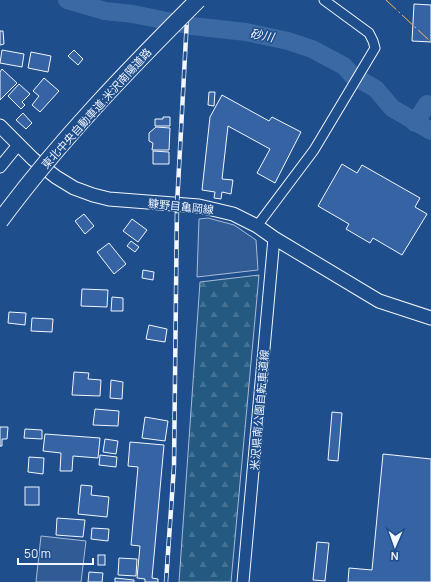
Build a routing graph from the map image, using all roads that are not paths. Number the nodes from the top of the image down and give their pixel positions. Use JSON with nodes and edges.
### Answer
{"nodes":[{"id":1,"x":198,"y":0,"type":"edge"},
{"id":2,"x":324,"y":0,"type":"edge"},
{"id":3,"x":0,"y":126,"type":"edge"},
{"id":4,"x":18,"y":145,"type":"junction"},
{"id":5,"x":0,"y":167,"type":"edge"},
{"id":6,"x":0,"y":221,"type":"edge"},
{"id":7,"x":258,"y":226,"type":"junction"},
{"id":8,"x":274,"y":238,"type":"junction"},
{"id":9,"x":431,"y":318,"type":"edge"},
{"id":10,"x":243,"y":582,"type":"edge"}],
"edges":[{"from":1,"to":6,"type":"highway","name":"東北中央自動車道;米沢南陽道路","bridge":true},
{"from":2,"to":7,"type":"street"},
{"from":3,"to":4,"type":"main road","name":"糠野目亀岡線"},
{"from":4,"to":5,"type":"street"},
{"from":4,"to":7,"type":"main road","name":"糠野目亀岡線"},
{"from":7,"to":8,"type":"main road","name":"糠野目亀岡線"},
{"from":8,"to":9,"type":"main road","name":"糠野目亀岡線"},
{"from":8,"to":10,"type":"street","name":"米沢県南公園自転車道線"}]}
